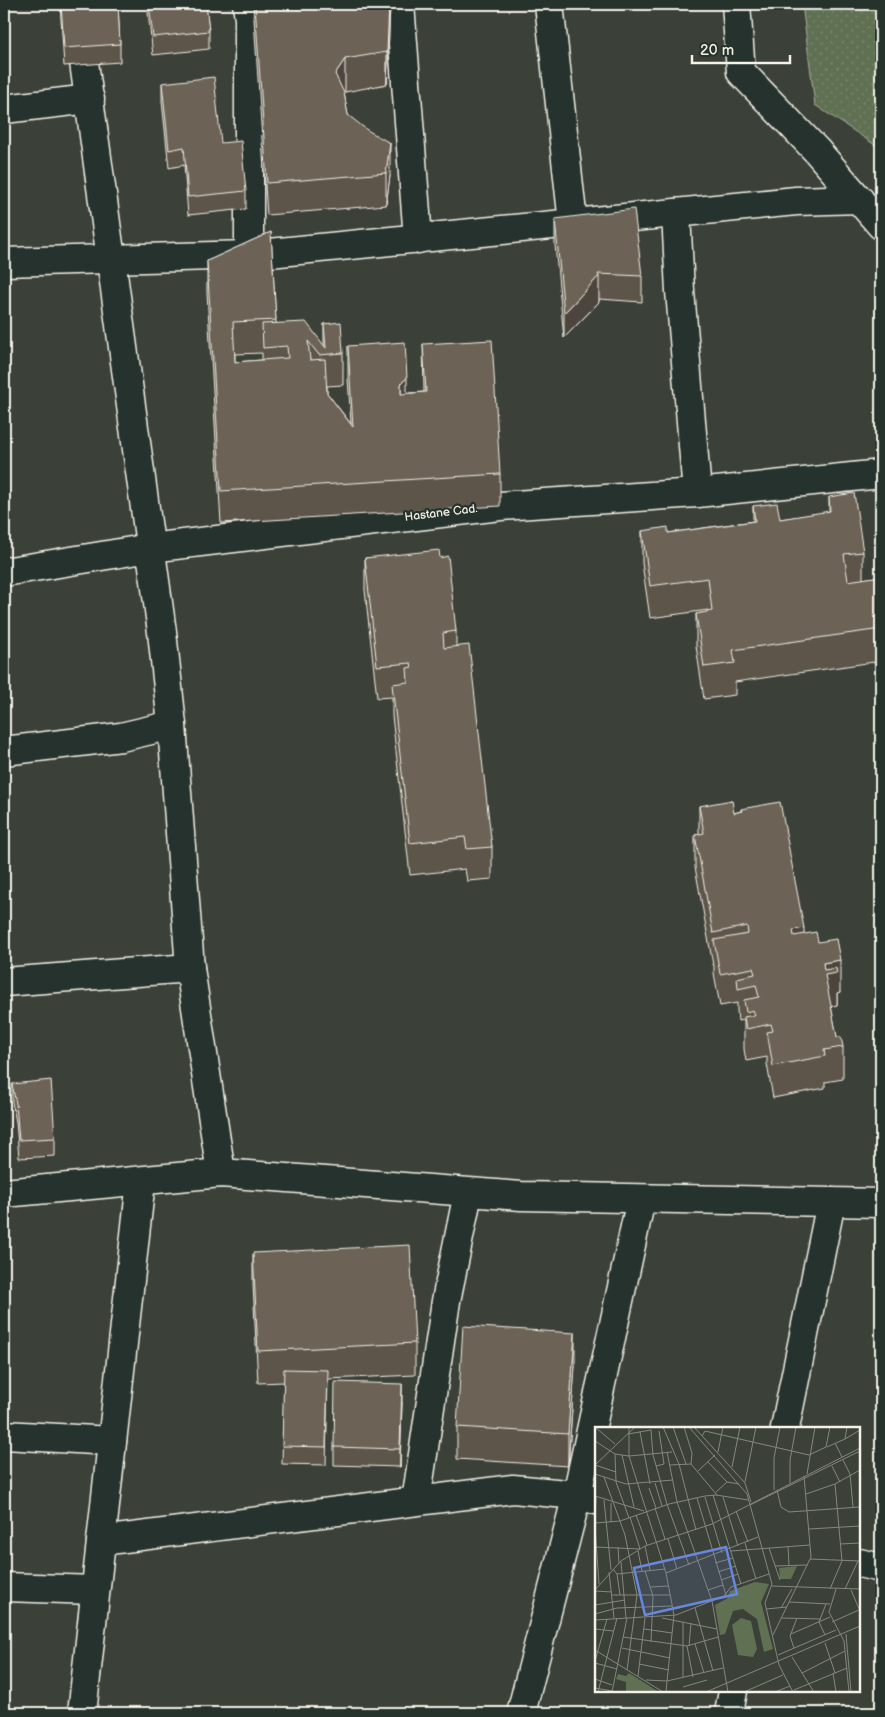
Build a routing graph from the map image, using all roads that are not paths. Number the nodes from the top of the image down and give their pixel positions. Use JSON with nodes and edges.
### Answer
{"nodes":[{"id":1,"x":76,"y":4,"type":"edge"},
{"id":2,"x":247,"y":4,"type":"edge"},
{"id":3,"x":400,"y":4,"type":"edge"},
{"id":4,"x":548,"y":4,"type":"edge"},
{"id":5,"x":736,"y":4,"type":"edge"},
{"id":6,"x":90,"y":99,"type":"junction"},
{"id":7,"x":4,"y":109,"type":"edge"},
{"id":8,"x":859,"y":199,"type":"junction"},
{"id":9,"x":676,"y":213,"type":"junction"},
{"id":10,"x":573,"y":223,"type":"junction"},
{"id":11,"x":881,"y":225,"type":"edge"},
{"id":12,"x":418,"y":239,"type":"junction"},
{"id":13,"x":249,"y":255,"type":"junction"},
{"id":14,"x":111,"y":258,"type":"junction"},
{"id":15,"x":4,"y":262,"type":"edge"},
{"id":16,"x":881,"y":474,"type":"edge"},
{"id":17,"x":697,"y":493,"type":"junction"},
{"id":18,"x":150,"y":548,"type":"junction"},
{"id":19,"x":4,"y":572,"type":"edge"},
{"id":20,"x":172,"y":726,"type":"junction"},
{"id":21,"x":4,"y":751,"type":"edge"},
{"id":22,"x":190,"y":968,"type":"junction"},
{"id":23,"x":4,"y":982,"type":"edge"},
{"id":24,"x":222,"y":1173,"type":"junction"},
{"id":25,"x":141,"y":1180,"type":"junction"},
{"id":26,"x":468,"y":1192,"type":"junction"},
{"id":27,"x":4,"y":1193,"type":"edge"},
{"id":28,"x":641,"y":1199,"type":"junction"},
{"id":29,"x":831,"y":1202,"type":"junction"},
{"id":30,"x":881,"y":1204,"type":"edge"},
{"id":31,"x":600,"y":1427,"type":"edge"},
{"id":32,"x":785,"y":1427,"type":"edge"},
{"id":33,"x":4,"y":1435,"type":"edge"},
{"id":34,"x":112,"y":1441,"type":"junction"},
{"id":35,"x":595,"y":1453,"type":"edge"},
{"id":36,"x":587,"y":1497,"type":"edge"},
{"id":37,"x":416,"y":1502,"type":"junction"},
{"id":38,"x":100,"y":1542,"type":"junction"},
{"id":39,"x":860,"y":1563,"type":"edge"},
{"id":40,"x":881,"y":1568,"type":"edge"},
{"id":41,"x":4,"y":1587,"type":"edge"},
{"id":42,"x":96,"y":1590,"type":"junction"},
{"id":43,"x":733,"y":1692,"type":"edge"},
{"id":44,"x":82,"y":1713,"type":"edge"},
{"id":45,"x":521,"y":1713,"type":"edge"},
{"id":46,"x":729,"y":1713,"type":"edge"}],
"edges":[{"from":1,"to":6,"type":"street"},
{"from":2,"to":13,"type":"street"},
{"from":3,"to":12,"type":"street"},
{"from":4,"to":10,"type":"street"},
{"from":5,"to":8,"type":"street"},
{"from":6,"to":7,"type":"street"},
{"from":6,"to":14,"type":"street"},
{"from":8,"to":9,"type":"street"},
{"from":8,"to":11,"type":"street"},
{"from":9,"to":10,"type":"street"},
{"from":9,"to":17,"type":"street"},
{"from":10,"to":12,"type":"street"},
{"from":12,"to":13,"type":"street"},
{"from":13,"to":14,"type":"street"},
{"from":14,"to":15,"type":"street"},
{"from":14,"to":18,"type":"street"},
{"from":16,"to":17,"type":"street","name":"Hastane Cad."},
{"from":17,"to":18,"type":"street","name":"Hastane Cad."},
{"from":18,"to":19,"type":"street","name":"Hastane Cad."},
{"from":18,"to":20,"type":"street"},
{"from":20,"to":21,"type":"street"},
{"from":20,"to":22,"type":"street"},
{"from":22,"to":23,"type":"street"},
{"from":22,"to":24,"type":"street"},
{"from":24,"to":25,"type":"street"},
{"from":24,"to":26,"type":"street"},
{"from":25,"to":27,"type":"street"},
{"from":25,"to":34,"type":"street"},
{"from":26,"to":28,"type":"street"},
{"from":26,"to":37,"type":"street"},
{"from":28,"to":29,"type":"street"},
{"from":28,"to":31,"type":"street"},
{"from":29,"to":30,"type":"street"},
{"from":29,"to":32,"type":"street"},
{"from":33,"to":34,"type":"street"},
{"from":34,"to":38,"type":"street"},
{"from":35,"to":36,"type":"street"},
{"from":36,"to":37,"type":"street"},
{"from":36,"to":45,"type":"street"},
{"from":37,"to":38,"type":"street"},
{"from":38,"to":42,"type":"street"},
{"from":39,"to":40,"type":"street"},
{"from":41,"to":42,"type":"street"},
{"from":42,"to":44,"type":"street"},
{"from":43,"to":46,"type":"street"}]}
